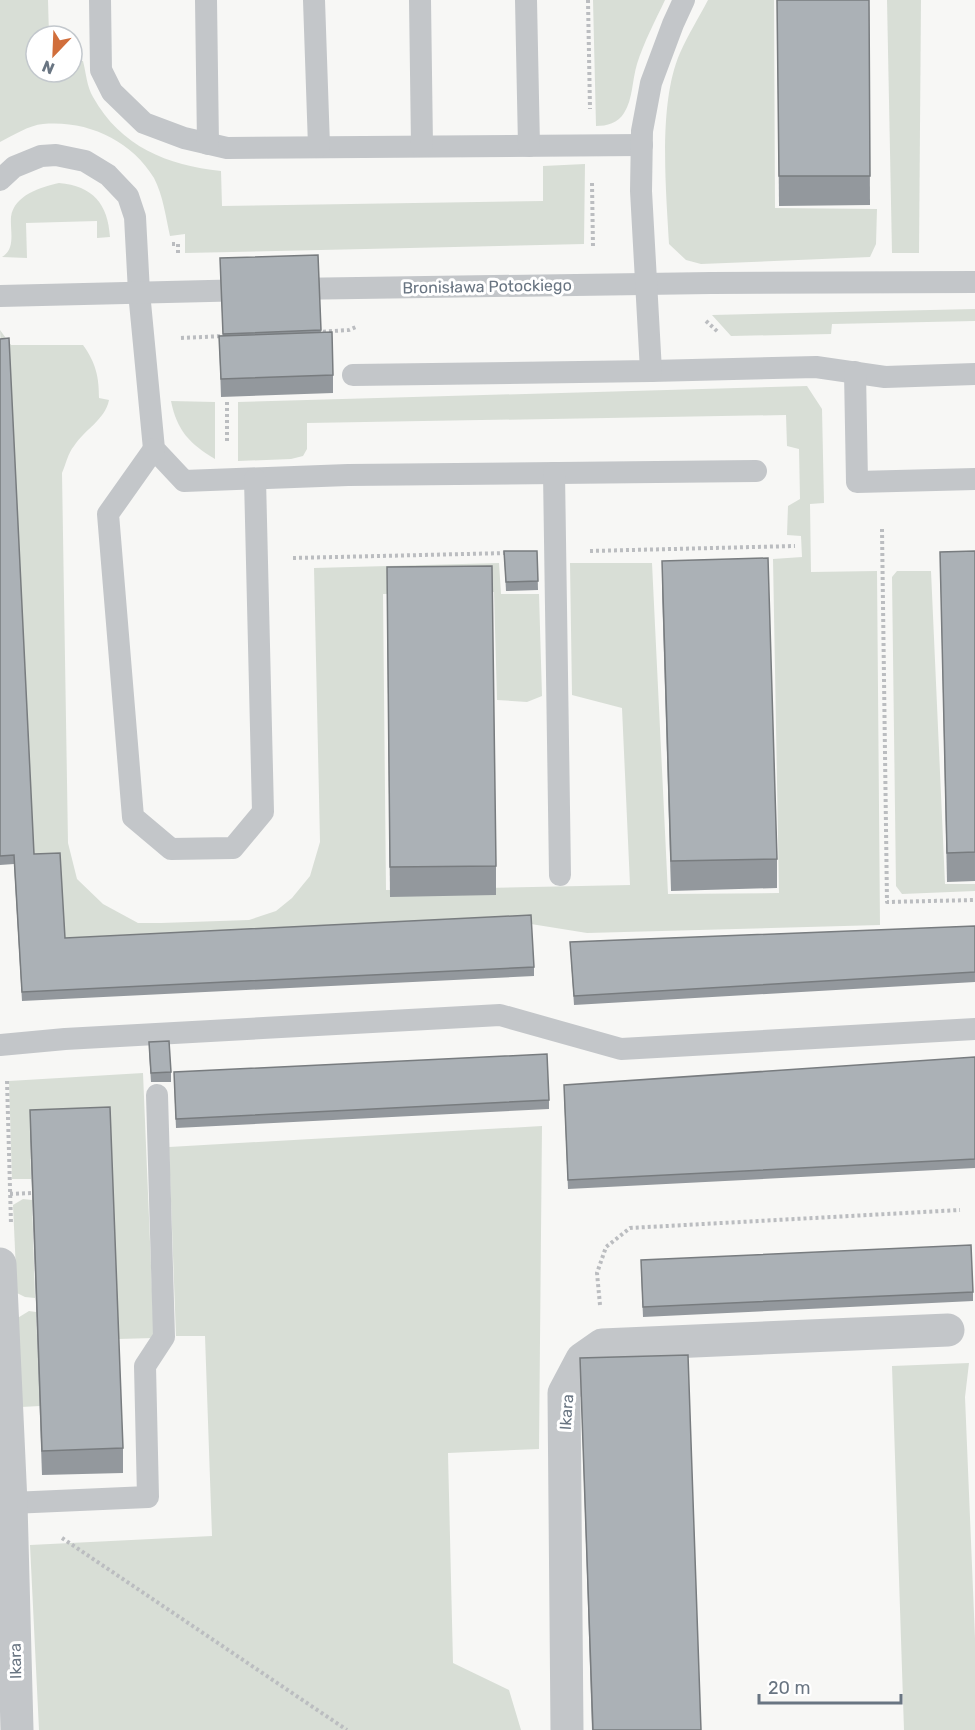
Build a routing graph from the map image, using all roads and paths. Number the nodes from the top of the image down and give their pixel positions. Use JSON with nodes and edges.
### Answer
{"nodes":[{"id":1,"x":100,"y":0,"type":"edge"},
{"id":2,"x":206,"y":0,"type":"edge"},
{"id":3,"x":314,"y":0,"type":"edge"},
{"id":4,"x":420,"y":0,"type":"edge"},
{"id":5,"x":526,"y":0,"type":"edge"},
{"id":6,"x":588,"y":0,"type":"edge"},
{"id":7,"x":684,"y":0,"type":"edge"},
{"id":8,"x":208,"y":144,"type":"junction"},
{"id":9,"x":591,"y":145,"type":"junction"},
{"id":10,"x":642,"y":145,"type":"junction"},
{"id":11,"x":320,"y":146,"type":"junction"},
{"id":12,"x":422,"y":146,"type":"junction"},
{"id":13,"x":529,"y":146,"type":"junction"},
{"id":14,"x":0,"y":180,"type":"edge"},
{"id":15,"x":975,"y":282,"type":"edge"},
{"id":16,"x":647,"y":284,"type":"junction"},
{"id":17,"x":592,"y":285,"type":"junction"},
{"id":18,"x":139,"y":292,"type":"junction"},
{"id":19,"x":0,"y":296,"type":"edge"},
{"id":20,"x":361,"y":322,"type":"dead end"},
{"id":21,"x":315,"y":332,"type":"edge"},
{"id":22,"x":651,"y":371,"type":"junction"},
{"id":23,"x":855,"y":372,"type":"junction"},
{"id":24,"x":975,"y":374,"type":"edge"},
{"id":25,"x":353,"y":375,"type":"dead end"},
{"id":26,"x":154,"y":449,"type":"junction"},
{"id":27,"x":756,"y":471,"type":"dead end"},
{"id":28,"x":554,"y":473,"type":"junction"},
{"id":29,"x":255,"y":479,"type":"junction"},
{"id":30,"x":975,"y":479,"type":"edge"},
{"id":31,"x":882,"y":529,"type":"dead end"},
{"id":32,"x":560,"y":875,"type":"dead end"},
{"id":33,"x":975,"y":900,"type":"edge"},
{"id":34,"x":975,"y":1029,"type":"edge"},
{"id":35,"x":0,"y":1045,"type":"edge"},
{"id":36,"x":157,"y":1095,"type":"dead end"},
{"id":37,"x":32,"y":1193,"type":"edge"},
{"id":38,"x":10,"y":1194,"type":"dead end"},
{"id":39,"x":960,"y":1210,"type":"dead end"},
{"id":40,"x":0,"y":1264,"type":"edge"},
{"id":41,"x":1,"y":1300,"type":"edge"},
{"id":42,"x":948,"y":1330,"type":"dead end"},
{"id":43,"x":602,"y":1345,"type":"junction"},
{"id":44,"x":6,"y":1504,"type":"edge"},
{"id":45,"x":11,"y":1717,"type":"edge"},
{"id":46,"x":347,"y":1730,"type":"edge"},
{"id":47,"x":567,"y":1730,"type":"edge"}],
"edges":[{"from":1,"to":8,"type":"lane"},
{"from":2,"to":8,"type":"lane"},
{"from":3,"to":11,"type":"lane"},
{"from":4,"to":12,"type":"lane"},
{"from":5,"to":13,"type":"lane"},
{"from":6,"to":9,"type":"path"},
{"from":7,"to":10,"type":"lane"},
{"from":8,"to":11,"type":"lane"},
{"from":9,"to":10,"type":"lane"},
{"from":9,"to":13,"type":"lane"},
{"from":9,"to":17,"type":"path"},
{"from":10,"to":16,"type":"lane"},
{"from":11,"to":12,"type":"lane"},
{"from":12,"to":13,"type":"lane"},
{"from":14,"to":18,"type":"lane"},
{"from":15,"to":16,"type":"lane","name":"Bronisława Potockiego"},
{"from":16,"to":17,"type":"lane","name":"Bronisława Potockiego"},
{"from":16,"to":22,"type":"lane"},
{"from":17,"to":18,"type":"lane","name":"Bronisława Potockiego"},
{"from":18,"to":19,"type":"lane","name":"Bronisława Potockiego"},
{"from":18,"to":26,"type":"lane"},
{"from":20,"to":21,"type":"path"},
{"from":22,"to":23,"type":"lane"},
{"from":22,"to":25,"type":"lane"},
{"from":23,"to":24,"type":"lane"},
{"from":23,"to":30,"type":"lane"},
{"from":26,"to":29,"type":"lane"},
{"from":26,"to":29,"type":"lane"},
{"from":27,"to":28,"type":"lane"},
{"from":28,"to":29,"type":"lane"},
{"from":28,"to":32,"type":"lane"},
{"from":31,"to":33,"type":"path"},
{"from":34,"to":35,"type":"lane"},
{"from":36,"to":44,"type":"lane"},
{"from":37,"to":38,"type":"path"},
{"from":39,"to":43,"type":"path"},
{"from":40,"to":41,"type":"street","name":"Ikara"},
{"from":41,"to":44,"type":"street","name":"Ikara"},
{"from":42,"to":43,"type":"street"},
{"from":43,"to":47,"type":"street","name":"Ikara"},
{"from":44,"to":45,"type":"street","name":"Ikara"},
{"from":44,"to":46,"type":"path"}]}
